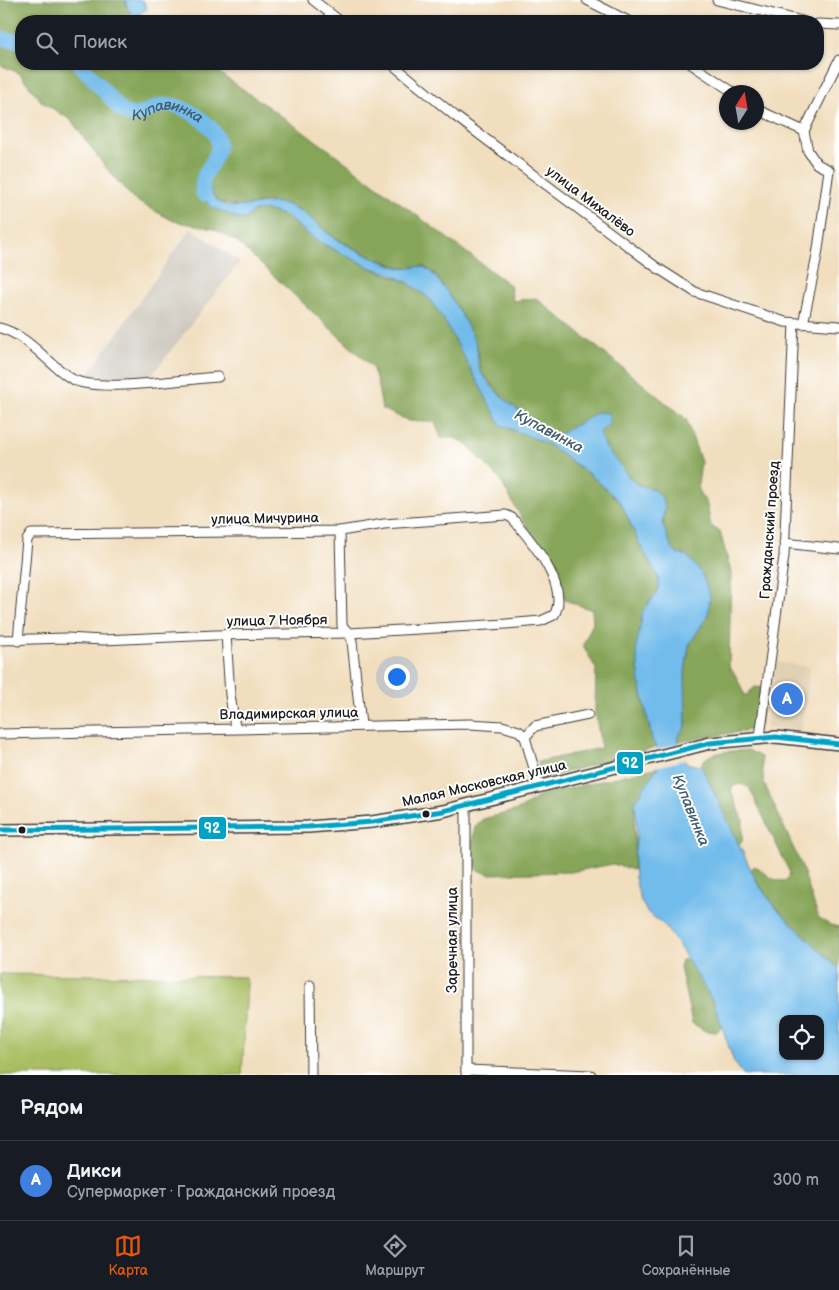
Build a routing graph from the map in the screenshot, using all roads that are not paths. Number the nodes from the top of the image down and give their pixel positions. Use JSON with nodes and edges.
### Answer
{"nodes":[{"id":1,"x":313,"y":0,"type":"edge"},
{"id":2,"x":587,"y":0,"type":"edge"},
{"id":3,"x":716,"y":0,"type":"edge"},
{"id":4,"x":332,"y":15,"type":"edge"},
{"id":5,"x":616,"y":15,"type":"edge"},
{"id":6,"x":777,"y":15,"type":"edge"},
{"id":7,"x":824,"y":24,"type":"edge"},
{"id":8,"x":839,"y":25,"type":"edge"},
{"id":9,"x":839,"y":60,"type":"edge"},
{"id":10,"x":399,"y":70,"type":"edge"},
{"id":11,"x":700,"y":70,"type":"edge"},
{"id":12,"x":722,"y":85,"type":"edge"},
{"id":13,"x":764,"y":113,"type":"edge"},
{"id":14,"x":804,"y":131,"type":"junction"},
{"id":15,"x":829,"y":170,"type":"junction"},
{"id":16,"x":839,"y":171,"type":"edge"},
{"id":17,"x":799,"y":323,"type":"junction"},
{"id":18,"x":839,"y":326,"type":"edge"},
{"id":19,"x":0,"y":328,"type":"edge"},
{"id":20,"x":218,"y":377,"type":"dead end"},
{"id":21,"x":340,"y":531,"type":"junction"},
{"id":22,"x":784,"y":543,"type":"junction"},
{"id":23,"x":839,"y":549,"type":"edge"},
{"id":24,"x":554,"y":615,"type":"joint"},
{"id":25,"x":349,"y":633,"type":"junction"},
{"id":26,"x":226,"y":634,"type":"junction"},
{"id":27,"x":0,"y":640,"type":"edge"},
{"id":28,"x":18,"y":641,"type":"junction"},
{"id":29,"x":588,"y":715,"type":"dead end"},
{"id":30,"x":360,"y":725,"type":"junction"},
{"id":31,"x":235,"y":728,"type":"junction"},
{"id":32,"x":0,"y":734,"type":"edge"},
{"id":33,"x":525,"y":737,"type":"junction"},
{"id":34,"x":760,"y":737,"type":"junction"},
{"id":35,"x":839,"y":744,"type":"edge"},
{"id":36,"x":539,"y":786,"type":"junction"},
{"id":37,"x":466,"y":805,"type":"junction"},
{"id":38,"x":0,"y":830,"type":"edge"},
{"id":39,"x":310,"y":985,"type":"dead end"},
{"id":40,"x":466,"y":1072,"type":"edge"},
{"id":41,"x":311,"y":1075,"type":"edge"},
{"id":42,"x":591,"y":1075,"type":"edge"}],
"edges":[{"from":1,"to":4,"type":"street"},
{"from":2,"to":5,"type":"street"},
{"from":3,"to":6,"type":"street"},
{"from":7,"to":8,"type":"street"},
{"from":9,"to":14,"type":"street"},
{"from":10,"to":17,"type":"street","name":"улица Михалёво"},
{"from":11,"to":12,"type":"street"},
{"from":13,"to":14,"type":"street"},
{"from":14,"to":15,"type":"street"},
{"from":15,"to":16,"type":"street"},
{"from":15,"to":17,"type":"street","name":"Гражданский проезд"},
{"from":17,"to":18,"type":"street","name":"улица Михалёво"},
{"from":17,"to":22,"type":"street","name":"Гражданский проезд"},
{"from":19,"to":20,"type":"street"},
{"from":21,"to":24,"type":"street","name":"улица Мичурина"},
{"from":21,"to":25,"type":"street"},
{"from":21,"to":28,"type":"street","name":"улица Мичурина"},
{"from":22,"to":23,"type":"street"},
{"from":22,"to":34,"type":"street","name":"Гражданский проезд"},
{"from":24,"to":25,"type":"street","name":"улица 7 Ноября"},
{"from":25,"to":26,"type":"street","name":"улица 7 Ноября"},
{"from":25,"to":30,"type":"street"},
{"from":26,"to":28,"type":"street","name":"улица 7 Ноября"},
{"from":26,"to":31,"type":"street"},
{"from":27,"to":28,"type":"street","name":"улица 7 Ноября"},
{"from":29,"to":33,"type":"street"},
{"from":30,"to":31,"type":"street","name":"Владимирская улица"},
{"from":30,"to":33,"type":"street","name":"Владимирская улица"},
{"from":31,"to":32,"type":"street","name":"Владимирская улица"},
{"from":33,"to":36,"type":"street"},
{"from":34,"to":35,"type":"main road","name":"Малая Московская улица"},
{"from":34,"to":36,"type":"main road","name":"Малая Московская улица"},
{"from":36,"to":37,"type":"main road","name":"Малая Московская улица"},
{"from":37,"to":38,"type":"main road","name":"Малая Московская улица"},
{"from":37,"to":40,"type":"street","name":"Заречная улица"},
{"from":39,"to":41,"type":"street"},
{"from":40,"to":42,"type":"street"}]}
